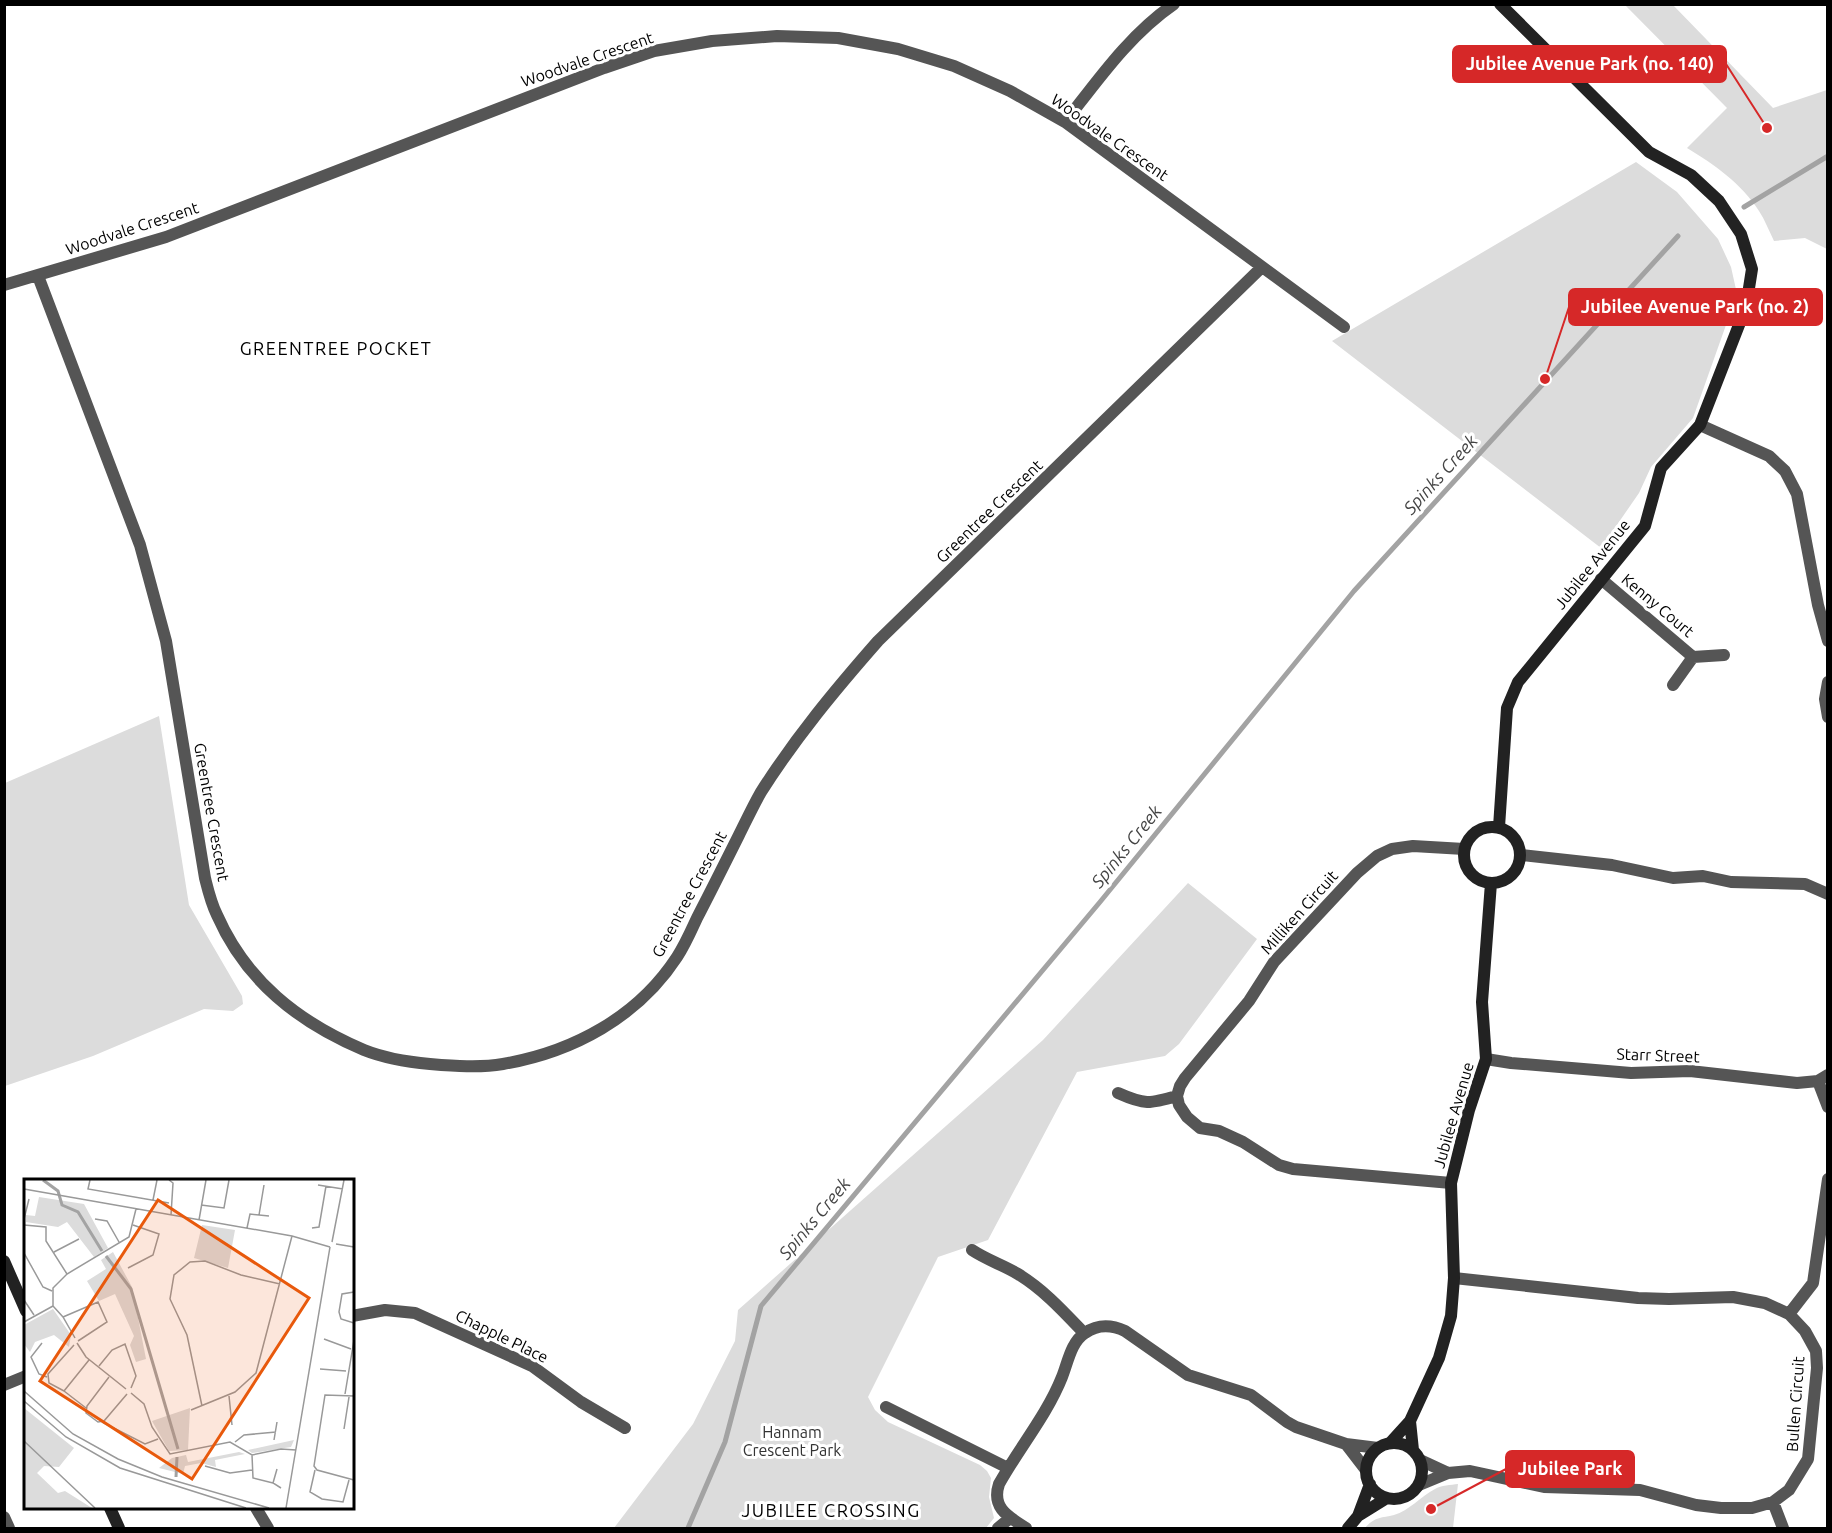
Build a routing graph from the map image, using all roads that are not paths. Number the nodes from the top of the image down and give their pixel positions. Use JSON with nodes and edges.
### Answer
{"nodes":[{"id":1,"x":1174,"y":4,"type":"edge"},
{"id":2,"x":1500,"y":4,"type":"edge"},
{"id":3,"x":1065,"y":122,"type":"junction"},
{"id":4,"x":1262,"y":267,"type":"junction"},
{"id":5,"x":38,"y":276,"type":"junction"},
{"id":6,"x":4,"y":285,"type":"edge"},
{"id":7,"x":1344,"y":327,"type":"dead end"},
{"id":8,"x":1700,"y":424,"type":"junction"},
{"id":9,"x":1601,"y":579,"type":"junction"},
{"id":10,"x":1827,"y":641,"type":"edge"},
{"id":11,"x":1724,"y":655,"type":"dead end"},
{"id":12,"x":1692,"y":657,"type":"junction"},
{"id":13,"x":1827,"y":682,"type":"edge"},
{"id":14,"x":1673,"y":686,"type":"dead end"},
{"id":15,"x":1827,"y":717,"type":"edge"},
{"id":16,"x":1499,"y":827,"type":"junction"},
{"id":17,"x":1464,"y":849,"type":"junction"},
{"id":18,"x":1521,"y":855,"type":"junction"},
{"id":19,"x":1491,"y":883,"type":"junction"},
{"id":20,"x":1827,"y":894,"type":"edge"},
{"id":21,"x":1486,"y":1059,"type":"junction"},
{"id":22,"x":1823,"y":1078,"type":"edge"},
{"id":23,"x":1118,"y":1093,"type":"dead end"},
{"id":24,"x":1177,"y":1096,"type":"junction"},
{"id":25,"x":1827,"y":1107,"type":"edge"},
{"id":26,"x":1827,"y":1179,"type":"edge"},
{"id":27,"x":1451,"y":1183,"type":"junction"},
{"id":28,"x":972,"y":1250,"type":"dead end"},
{"id":29,"x":4,"y":1262,"type":"edge"},
{"id":30,"x":1454,"y":1278,"type":"junction"},
{"id":31,"x":24,"y":1307,"type":"edge"},
{"id":32,"x":1789,"y":1314,"type":"junction"},
{"id":33,"x":354,"y":1316,"type":"edge"},
{"id":34,"x":1084,"y":1333,"type":"junction"},
{"id":35,"x":24,"y":1377,"type":"edge"},
{"id":36,"x":4,"y":1385,"type":"edge"},
{"id":37,"x":886,"y":1407,"type":"dead end"},
{"id":38,"x":1410,"y":1421,"type":"junction"},
{"id":39,"x":625,"y":1428,"type":"dead end"},
{"id":40,"x":1346,"y":1444,"type":"junction"},
{"id":41,"x":1384,"y":1445,"type":"junction"},
{"id":42,"x":1417,"y":1455,"type":"junction"},
{"id":43,"x":1008,"y":1468,"type":"junction"},
{"id":44,"x":1366,"y":1470,"type":"junction"},
{"id":45,"x":1448,"y":1473,"type":"junction"},
{"id":46,"x":1370,"y":1484,"type":"junction"},
{"id":47,"x":1419,"y":1485,"type":"junction"},
{"id":48,"x":1387,"y":1498,"type":"junction"},
{"id":49,"x":1773,"y":1502,"type":"junction"},
{"id":50,"x":110,"y":1509,"type":"edge"},
{"id":51,"x":257,"y":1509,"type":"edge"},
{"id":52,"x":1358,"y":1516,"type":"junction"},
{"id":53,"x":4,"y":1517,"type":"edge"},
{"id":54,"x":1010,"y":1518,"type":"junction"},
{"id":55,"x":9,"y":1528,"type":"edge"},
{"id":56,"x":119,"y":1528,"type":"edge"},
{"id":57,"x":268,"y":1528,"type":"edge"},
{"id":58,"x":998,"y":1528,"type":"edge"},
{"id":59,"x":1026,"y":1528,"type":"edge"},
{"id":60,"x":1348,"y":1528,"type":"edge"},
{"id":61,"x":1783,"y":1528,"type":"edge"}],
"edges":[{"from":1,"to":3,"type":"street"},
{"from":2,"to":8,"type":"street","name":"Jubilee Avenue"},
{"from":3,"to":4,"type":"street","name":"Woodvale Crescent"},
{"from":3,"to":5,"type":"street","name":"Woodvale Crescent"},
{"from":4,"to":5,"type":"street","name":"Greentree Crescent"},
{"from":4,"to":7,"type":"street","name":"Woodvale Crescent"},
{"from":5,"to":6,"type":"street","name":"Woodvale Crescent"},
{"from":8,"to":9,"type":"street","name":"Jubilee Avenue"},
{"from":8,"to":10,"type":"street"},
{"from":9,"to":12,"type":"street","name":"Kenny Court"},
{"from":9,"to":16,"type":"street","name":"Jubilee Avenue"},
{"from":11,"to":12,"type":"street","name":"Kenny Court"},
{"from":12,"to":14,"type":"street","name":"Kenny Court"},
{"from":13,"to":15,"type":"street"},
{"from":16,"to":17,"type":"street"},
{"from":16,"to":18,"type":"street"},
{"from":17,"to":19,"type":"street"},
{"from":17,"to":24,"type":"street","name":"Milliken Circuit"},
{"from":18,"to":19,"type":"street"},
{"from":18,"to":20,"type":"street"},
{"from":19,"to":21,"type":"street","name":"Jubilee Avenue"},
{"from":21,"to":22,"type":"street","name":"Starr Street"},
{"from":21,"to":27,"type":"street","name":"Jubilee Avenue"},
{"from":22,"to":25,"type":"street"},
{"from":23,"to":24,"type":"street"},
{"from":24,"to":27,"type":"street"},
{"from":26,"to":32,"type":"street"},
{"from":27,"to":30,"type":"street","name":"Jubilee Avenue"},
{"from":28,"to":34,"type":"street"},
{"from":29,"to":31,"type":"street"},
{"from":30,"to":32,"type":"street","name":"Bullen Circuit"},
{"from":30,"to":38,"type":"street","name":"Jubilee Avenue"},
{"from":32,"to":49,"type":"street","name":"Bullen Circuit"},
{"from":33,"to":39,"type":"street","name":"Chapple Place"},
{"from":34,"to":40,"type":"street"},
{"from":34,"to":43,"type":"street"},
{"from":35,"to":36,"type":"street"},
{"from":37,"to":43,"type":"street"},
{"from":38,"to":41,"type":"street","name":"Jubilee Avenue"},
{"from":38,"to":42,"type":"street"},
{"from":40,"to":41,"type":"street"},
{"from":40,"to":44,"type":"street"},
{"from":41,"to":42,"type":"street"},
{"from":41,"to":44,"type":"street","name":"Jubilee Avenue"},
{"from":42,"to":45,"type":"street"},
{"from":42,"to":47,"type":"street"},
{"from":43,"to":54,"type":"street"},
{"from":44,"to":46,"type":"street"},
{"from":45,"to":47,"type":"street"},
{"from":45,"to":49,"type":"street"},
{"from":46,"to":48,"type":"street"},
{"from":46,"to":52,"type":"street"},
{"from":47,"to":48,"type":"street"},
{"from":48,"to":52,"type":"street"},
{"from":49,"to":61,"type":"street"},
{"from":50,"to":56,"type":"street"},
{"from":51,"to":57,"type":"street"},
{"from":52,"to":60,"type":"street"},
{"from":53,"to":55,"type":"street"},
{"from":54,"to":58,"type":"street"},
{"from":54,"to":59,"type":"street"}]}
